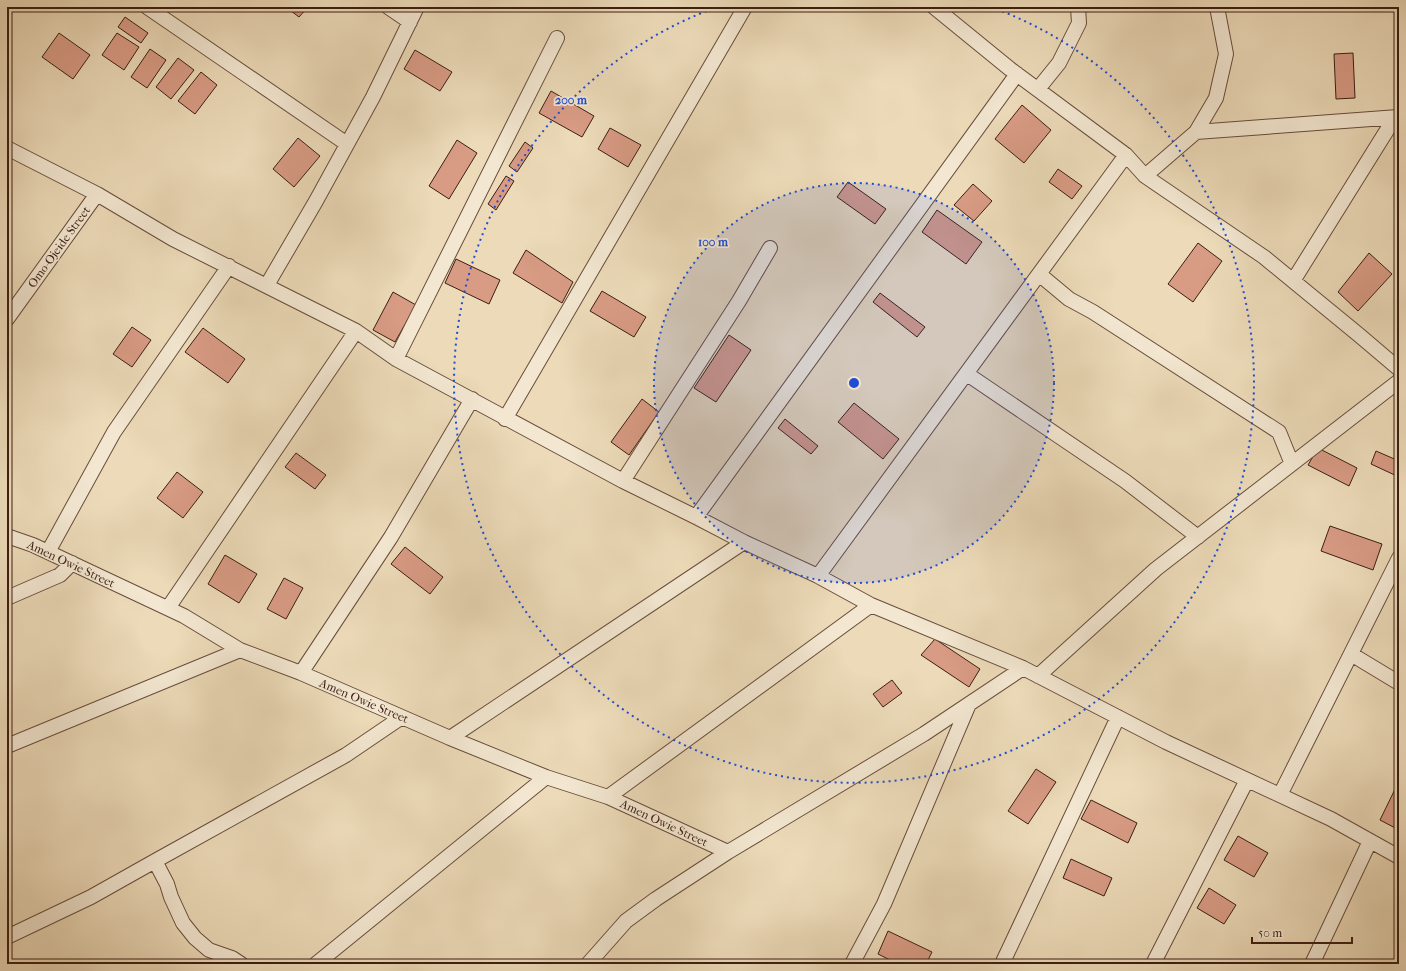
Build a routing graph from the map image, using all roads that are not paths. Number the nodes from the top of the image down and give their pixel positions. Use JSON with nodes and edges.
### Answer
{"nodes":[{"id":1,"x":146,"y":7,"type":"edge"},
{"id":2,"x":388,"y":7,"type":"edge"},
{"id":3,"x":417,"y":7,"type":"edge"},
{"id":4,"x":744,"y":7,"type":"edge"},
{"id":5,"x":934,"y":7,"type":"edge"},
{"id":6,"x":1078,"y":7,"type":"edge"},
{"id":7,"x":1217,"y":7,"type":"edge"},
{"id":8,"x":410,"y":22,"type":"junction"},
{"id":9,"x":557,"y":38,"type":"dead end"},
{"id":10,"x":1017,"y":74,"type":"junction"},
{"id":11,"x":1038,"y":89,"type":"junction"},
{"id":12,"x":1398,"y":117,"type":"edge"},
{"id":13,"x":1196,"y":132,"type":"junction"},
{"id":14,"x":347,"y":144,"type":"junction"},
{"id":15,"x":7,"y":148,"type":"edge"},
{"id":16,"x":1126,"y":155,"type":"junction"},
{"id":17,"x":1145,"y":176,"type":"junction"},
{"id":18,"x":97,"y":194,"type":"junction"},
{"id":19,"x":770,"y":248,"type":"dead end"},
{"id":20,"x":229,"y":266,"type":"junction"},
{"id":21,"x":1039,"y":274,"type":"junction"},
{"id":22,"x":1293,"y":281,"type":"junction"},
{"id":23,"x":267,"y":285,"type":"junction"},
{"id":24,"x":7,"y":319,"type":"edge"},
{"id":25,"x":356,"y":330,"type":"junction"},
{"id":26,"x":396,"y":359,"type":"junction"},
{"id":27,"x":1399,"y":369,"type":"edge"},
{"id":28,"x":967,"y":374,"type":"junction"},
{"id":29,"x":1399,"y":381,"type":"edge"},
{"id":30,"x":472,"y":399,"type":"junction"},
{"id":31,"x":505,"y":419,"type":"junction"},
{"id":32,"x":1292,"y":464,"type":"junction"},
{"id":33,"x":623,"y":482,"type":"junction"},
{"id":34,"x":696,"y":516,"type":"junction"},
{"id":35,"x":7,"y":536,"type":"edge"},
{"id":36,"x":1198,"y":537,"type":"junction"},
{"id":37,"x":744,"y":542,"type":"junction"},
{"id":38,"x":48,"y":552,"type":"junction"},
{"id":39,"x":1399,"y":558,"type":"edge"},
{"id":40,"x":72,"y":564,"type":"junction"},
{"id":41,"x":818,"y":576,"type":"junction"},
{"id":42,"x":7,"y":598,"type":"edge"},
{"id":43,"x":871,"y":605,"type":"junction"},
{"id":44,"x":168,"y":608,"type":"junction"},
{"id":45,"x":240,"y":650,"type":"junction"},
{"id":46,"x":1351,"y":654,"type":"junction"},
{"id":47,"x":1023,"y":668,"type":"junction"},
{"id":48,"x":301,"y":673,"type":"junction"},
{"id":49,"x":1038,"y":676,"type":"junction"},
{"id":50,"x":1399,"y":683,"type":"edge"},
{"id":51,"x":969,"y":704,"type":"junction"},
{"id":52,"x":402,"y":717,"type":"junction"},
{"id":53,"x":1118,"y":717,"type":"junction"},
{"id":54,"x":450,"y":738,"type":"junction"},
{"id":55,"x":7,"y":746,"type":"edge"},
{"id":56,"x":546,"y":777,"type":"junction"},
{"id":57,"x":1247,"y":780,"type":"junction"},
{"id":58,"x":1280,"y":795,"type":"junction"},
{"id":59,"x":608,"y":797,"type":"junction"},
{"id":60,"x":1370,"y":841,"type":"junction"},
{"id":61,"x":728,"y":852,"type":"junction"},
{"id":62,"x":1399,"y":857,"type":"edge"},
{"id":63,"x":155,"y":861,"type":"junction"},
{"id":64,"x":7,"y":937,"type":"edge"},
{"id":65,"x":241,"y":964,"type":"edge"},
{"id":66,"x":316,"y":964,"type":"edge"},
{"id":67,"x":589,"y":964,"type":"edge"},
{"id":68,"x":852,"y":964,"type":"edge"},
{"id":69,"x":1002,"y":964,"type":"edge"},
{"id":70,"x":1153,"y":964,"type":"edge"},
{"id":71,"x":1312,"y":964,"type":"edge"}],
"edges":[{"from":1,"to":14,"type":"street"},
{"from":2,"to":8,"type":"street"},
{"from":3,"to":8,"type":"street"},
{"from":4,"to":31,"type":"street"},
{"from":5,"to":10,"type":"street"},
{"from":6,"to":11,"type":"street"},
{"from":7,"to":13,"type":"street"},
{"from":8,"to":14,"type":"street"},
{"from":9,"to":26,"type":"street"},
{"from":10,"to":11,"type":"street"},
{"from":10,"to":34,"type":"street"},
{"from":11,"to":16,"type":"street"},
{"from":12,"to":13,"type":"street"},
{"from":12,"to":22,"type":"street"},
{"from":13,"to":17,"type":"street"},
{"from":14,"to":23,"type":"street"},
{"from":15,"to":18,"type":"street"},
{"from":16,"to":17,"type":"street"},
{"from":16,"to":21,"type":"street"},
{"from":17,"to":22,"type":"street"},
{"from":18,"to":20,"type":"street"},
{"from":18,"to":24,"type":"street","name":"Omo-Ojeide Street"},
{"from":19,"to":33,"type":"street"},
{"from":20,"to":23,"type":"street"},
{"from":20,"to":38,"type":"street"},
{"from":21,"to":28,"type":"street"},
{"from":21,"to":32,"type":"street"},
{"from":22,"to":27,"type":"street"},
{"from":23,"to":25,"type":"street"},
{"from":25,"to":26,"type":"street"},
{"from":25,"to":44,"type":"street"},
{"from":26,"to":30,"type":"street"},
{"from":28,"to":36,"type":"street"},
{"from":28,"to":41,"type":"street"},
{"from":29,"to":32,"type":"street"},
{"from":30,"to":31,"type":"street"},
{"from":30,"to":48,"type":"street"},
{"from":31,"to":33,"type":"street"},
{"from":32,"to":36,"type":"street"},
{"from":33,"to":34,"type":"street"},
{"from":34,"to":37,"type":"street"},
{"from":35,"to":38,"type":"street","name":"Amen Owie Street"},
{"from":36,"to":49,"type":"street"},
{"from":37,"to":41,"type":"street"},
{"from":37,"to":54,"type":"street"},
{"from":38,"to":40,"type":"street","name":"Amen Owie Street"},
{"from":39,"to":46,"type":"street"},
{"from":40,"to":42,"type":"street"},
{"from":40,"to":44,"type":"street","name":"Amen Owie Street"},
{"from":41,"to":43,"type":"street"},
{"from":43,"to":47,"type":"street"},
{"from":43,"to":59,"type":"street"},
{"from":44,"to":45,"type":"street","name":"Amen Owie Street"},
{"from":45,"to":48,"type":"street","name":"Amen Owie Street"},
{"from":45,"to":55,"type":"street"},
{"from":46,"to":50,"type":"street"},
{"from":46,"to":58,"type":"street"},
{"from":47,"to":49,"type":"street"},
{"from":47,"to":51,"type":"street"},
{"from":48,"to":52,"type":"street","name":"Amen Owie Street"},
{"from":49,"to":53,"type":"street"},
{"from":51,"to":61,"type":"street"},
{"from":51,"to":68,"type":"street"},
{"from":52,"to":54,"type":"street","name":"Amen Owie Street"},
{"from":52,"to":63,"type":"street"},
{"from":53,"to":57,"type":"street"},
{"from":53,"to":69,"type":"street"},
{"from":54,"to":56,"type":"street","name":"Amen Owie Street"},
{"from":56,"to":59,"type":"street","name":"Amen Owie Street"},
{"from":56,"to":66,"type":"street"},
{"from":57,"to":58,"type":"street"},
{"from":57,"to":70,"type":"street"},
{"from":58,"to":60,"type":"street"},
{"from":59,"to":61,"type":"street","name":"Amen Owie Street"},
{"from":60,"to":62,"type":"street"},
{"from":60,"to":71,"type":"street"},
{"from":61,"to":67,"type":"street"},
{"from":63,"to":64,"type":"street"},
{"from":63,"to":65,"type":"street"}]}
